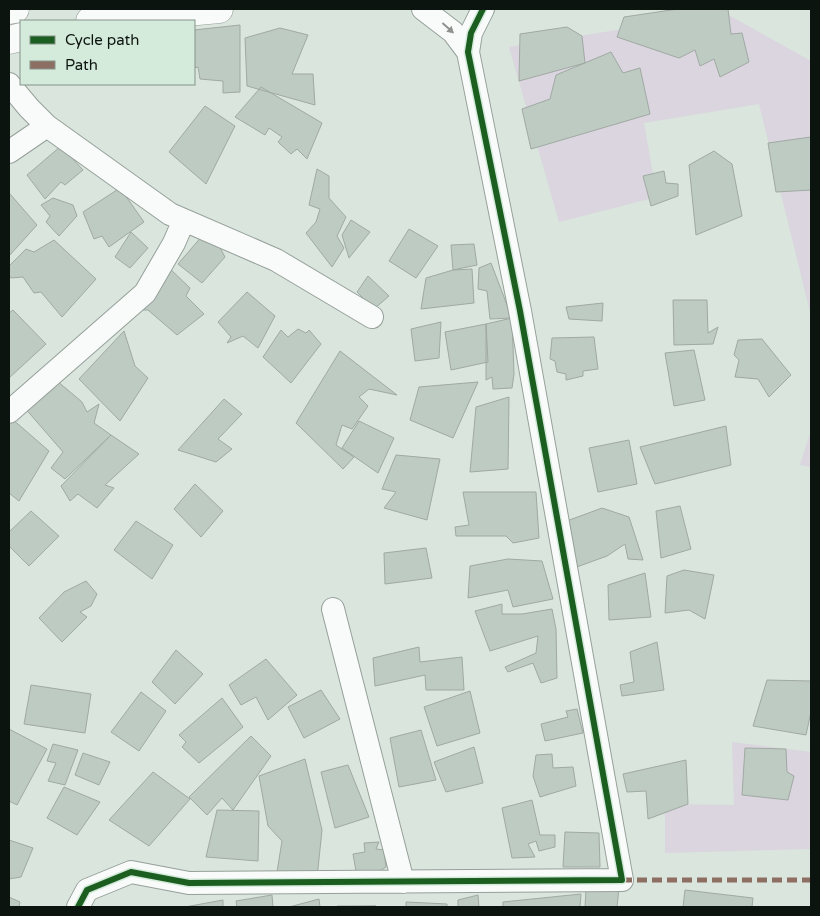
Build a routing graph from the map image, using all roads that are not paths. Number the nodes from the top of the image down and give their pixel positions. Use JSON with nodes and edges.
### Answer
{"nodes":[{"id":1,"x":15,"y":9,"type":"edge"},
{"id":2,"x":219,"y":9,"type":"edge"},
{"id":3,"x":423,"y":9,"type":"edge"},
{"id":4,"x":483,"y":9,"type":"edge"},
{"id":5,"x":9,"y":10,"type":"edge"},
{"id":6,"x":101,"y":20,"type":"edge"},
{"id":7,"x":468,"y":52,"type":"junction"},
{"id":8,"x":9,"y":84,"type":"edge"},
{"id":9,"x":47,"y":126,"type":"junction"},
{"id":10,"x":9,"y":152,"type":"edge"},
{"id":11,"x":184,"y":220,"type":"junction"},
{"id":12,"x":372,"y":317,"type":"dead end"},
{"id":13,"x":9,"y":412,"type":"edge"},
{"id":14,"x":333,"y":609,"type":"dead end"},
{"id":15,"x":403,"y":882,"type":"junction"},
{"id":16,"x":78,"y":907,"type":"edge"}],
"edges":[{"from":1,"to":5,"type":"main road"},
{"from":2,"to":6,"type":"main road"},
{"from":3,"to":7,"type":"street","one_way":true},
{"from":4,"to":7,"type":"street"},
{"from":7,"to":15,"type":"street"},
{"from":8,"to":9,"type":"street"},
{"from":9,"to":10,"type":"street"},
{"from":9,"to":11,"type":"street"},
{"from":11,"to":12,"type":"street"},
{"from":11,"to":13,"type":"street"},
{"from":14,"to":15,"type":"street"},
{"from":15,"to":16,"type":"street"}]}
